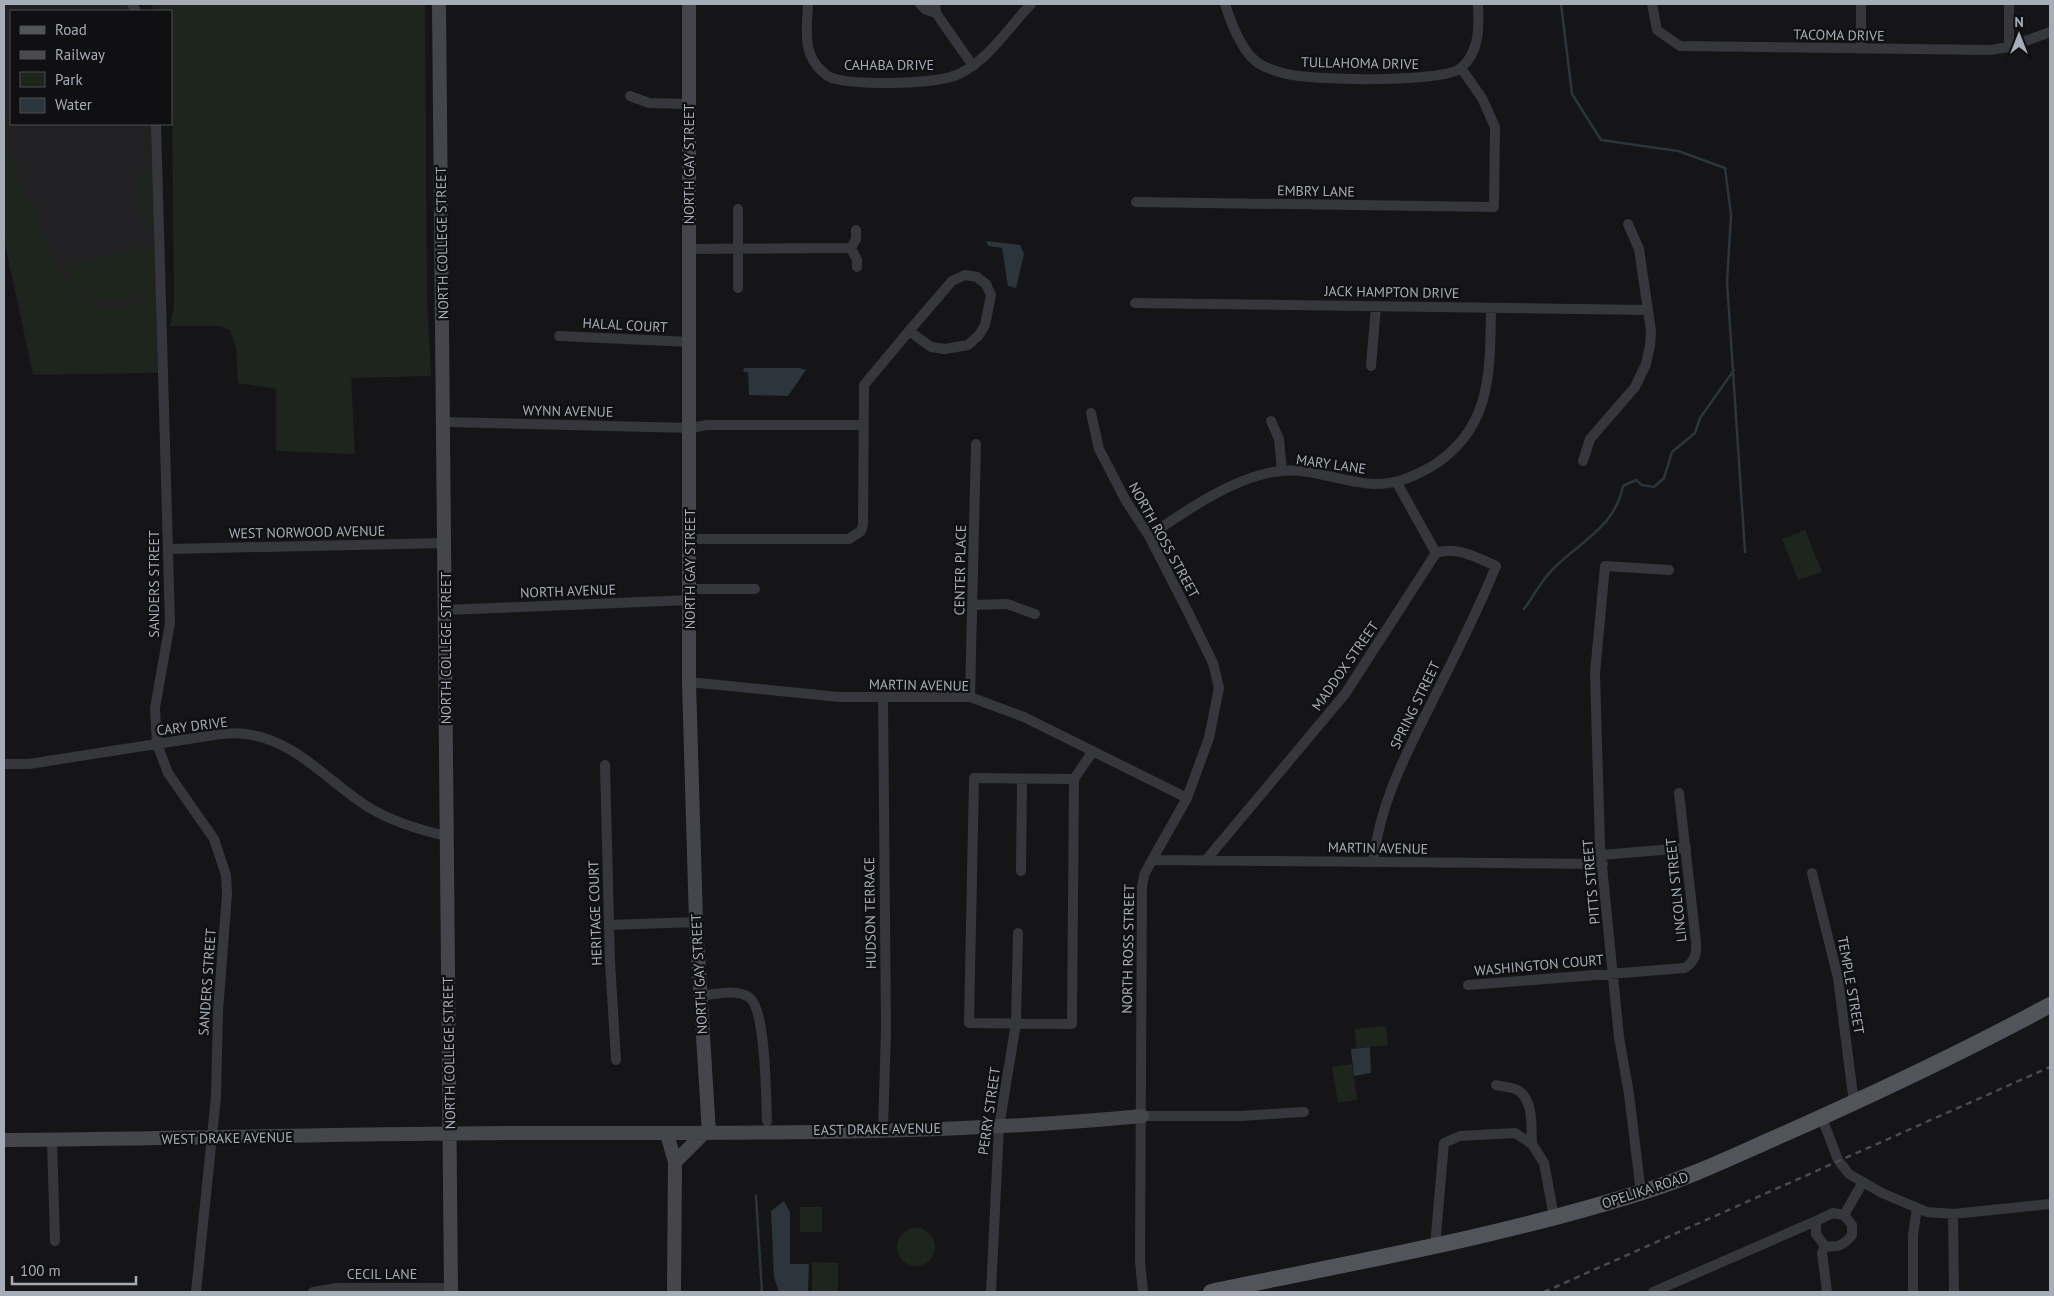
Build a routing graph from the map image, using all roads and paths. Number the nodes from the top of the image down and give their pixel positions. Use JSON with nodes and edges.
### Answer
{"nodes":[{"id":1,"x":439,"y":4,"type":"edge"},
{"id":2,"x":689,"y":4,"type":"edge"},
{"id":3,"x":808,"y":4,"type":"edge"},
{"id":4,"x":920,"y":4,"type":"edge"},
{"id":5,"x":1031,"y":4,"type":"edge"},
{"id":6,"x":1225,"y":4,"type":"edge"},
{"id":7,"x":1478,"y":4,"type":"edge"},
{"id":8,"x":1652,"y":4,"type":"edge"},
{"id":9,"x":1862,"y":4,"type":"edge"},
{"id":10,"x":2009,"y":4,"type":"edge"},
{"id":11,"x":936,"y":8,"type":"edge"},
{"id":12,"x":2050,"y":32,"type":"edge"},
{"id":13,"x":2009,"y":47,"type":"junction"},
{"id":14,"x":1861,"y":49,"type":"junction"},
{"id":15,"x":973,"y":66,"type":"junction"},
{"id":16,"x":1461,"y":68,"type":"junction"},
{"id":17,"x":630,"y":96,"type":"dead end"},
{"id":18,"x":689,"y":104,"type":"junction"},
{"id":19,"x":156,"y":125,"type":"edge"},
{"id":20,"x":1136,"y":202,"type":"dead end"},
{"id":21,"x":738,"y":209,"type":"dead end"},
{"id":22,"x":1628,"y":224,"type":"dead end"},
{"id":23,"x":856,"y":230,"type":"dead end"},
{"id":24,"x":690,"y":248,"type":"junction"},
{"id":25,"x":738,"y":248,"type":"junction"},
{"id":26,"x":851,"y":248,"type":"junction"},
{"id":27,"x":857,"y":268,"type":"dead end"},
{"id":28,"x":738,"y":288,"type":"dead end"},
{"id":29,"x":1134,"y":303,"type":"dead end"},
{"id":30,"x":1376,"y":306,"type":"junction"},
{"id":31,"x":1492,"y":308,"type":"junction"},
{"id":32,"x":1648,"y":310,"type":"junction"},
{"id":33,"x":909,"y":331,"type":"junction"},
{"id":34,"x":559,"y":336,"type":"dead end"},
{"id":35,"x":691,"y":342,"type":"junction"},
{"id":36,"x":1371,"y":366,"type":"dead end"},
{"id":37,"x":1091,"y":413,"type":"dead end"},
{"id":38,"x":1271,"y":421,"type":"dead end"},
{"id":39,"x":444,"y":422,"type":"junction"},
{"id":40,"x":864,"y":425,"type":"junction"},
{"id":41,"x":691,"y":428,"type":"junction"},
{"id":42,"x":976,"y":444,"type":"dead end"},
{"id":43,"x":1582,"y":462,"type":"dead end"},
{"id":44,"x":1282,"y":471,"type":"junction"},
{"id":45,"x":1397,"y":483,"type":"junction"},
{"id":46,"x":1149,"y":536,"type":"junction"},
{"id":47,"x":690,"y":539,"type":"junction"},
{"id":48,"x":445,"y":544,"type":"junction"},
{"id":49,"x":169,"y":549,"type":"junction"},
{"id":50,"x":1436,"y":553,"type":"junction"},
{"id":51,"x":1669,"y":570,"type":"dead end"},
{"id":52,"x":755,"y":589,"type":"dead end"},
{"id":53,"x":690,"y":594,"type":"junction"},
{"id":54,"x":973,"y":605,"type":"junction"},
{"id":55,"x":446,"y":610,"type":"junction"},
{"id":56,"x":1035,"y":614,"type":"dead end"},
{"id":57,"x":689,"y":682,"type":"junction"},
{"id":58,"x":883,"y":697,"type":"junction"},
{"id":59,"x":970,"y":697,"type":"junction"},
{"id":60,"x":157,"y":744,"type":"junction"},
{"id":61,"x":1093,"y":751,"type":"junction"},
{"id":62,"x":4,"y":764,"type":"edge"},
{"id":63,"x":605,"y":765,"type":"dead end"},
{"id":64,"x":1022,"y":779,"type":"junction"},
{"id":65,"x":1074,"y":779,"type":"junction"},
{"id":66,"x":1679,"y":793,"type":"dead end"},
{"id":67,"x":1187,"y":798,"type":"junction"},
{"id":68,"x":447,"y":836,"type":"junction"},
{"id":69,"x":1686,"y":848,"type":"junction"},
{"id":70,"x":1152,"y":860,"type":"junction"},
{"id":71,"x":1206,"y":860,"type":"junction"},
{"id":72,"x":1602,"y":860,"type":"junction"},
{"id":73,"x":1373,"y":862,"type":"junction"},
{"id":74,"x":1021,"y":871,"type":"dead end"},
{"id":75,"x":1812,"y":873,"type":"dead end"},
{"id":76,"x":696,"y":922,"type":"junction"},
{"id":77,"x":609,"y":925,"type":"junction"},
{"id":78,"x":1018,"y":933,"type":"dead end"},
{"id":79,"x":1613,"y":973,"type":"junction"},
{"id":80,"x":1468,"y":985,"type":"dead end"},
{"id":81,"x":700,"y":996,"type":"junction"},
{"id":82,"x":2050,"y":1005,"type":"edge"},
{"id":83,"x":1016,"y":1023,"type":"junction"},
{"id":84,"x":616,"y":1060,"type":"dead end"},
{"id":85,"x":1496,"y":1085,"type":"dead end"},
{"id":86,"x":1854,"y":1103,"type":"junction"},
{"id":87,"x":1304,"y":1112,"type":"dead end"},
{"id":88,"x":1142,"y":1116,"type":"junction"},
{"id":89,"x":1822,"y":1118,"type":"junction"},
{"id":90,"x":767,"y":1121,"type":"dead end"},
{"id":91,"x":999,"y":1127,"type":"junction"},
{"id":92,"x":883,"y":1130,"type":"junction"},
{"id":93,"x":450,"y":1134,"type":"junction"},
{"id":94,"x":667,"y":1134,"type":"junction"},
{"id":95,"x":706,"y":1134,"type":"junction"},
{"id":96,"x":213,"y":1138,"type":"junction"},
{"id":97,"x":4,"y":1140,"type":"edge"},
{"id":98,"x":52,"y":1140,"type":"junction"},
{"id":99,"x":1532,"y":1144,"type":"junction"},
{"id":100,"x":675,"y":1162,"type":"junction"},
{"id":101,"x":1863,"y":1182,"type":"junction"},
{"id":102,"x":1640,"y":1193,"type":"junction"},
{"id":103,"x":2050,"y":1204,"type":"edge"},
{"id":104,"x":1916,"y":1208,"type":"junction"},
{"id":105,"x":1953,"y":1214,"type":"junction"},
{"id":106,"x":1844,"y":1215,"type":"junction"},
{"id":107,"x":1554,"y":1217,"type":"junction"},
{"id":108,"x":1816,"y":1221,"type":"junction"},
{"id":109,"x":55,"y":1241,"type":"dead end"},
{"id":110,"x":1435,"y":1246,"type":"junction"},
{"id":111,"x":1825,"y":1246,"type":"junction"},
{"id":112,"x":451,"y":1290,"type":"edge"},
{"id":113,"x":196,"y":1292,"type":"edge"},
{"id":114,"x":312,"y":1292,"type":"edge"},
{"id":115,"x":674,"y":1292,"type":"edge"},
{"id":116,"x":991,"y":1292,"type":"edge"},
{"id":117,"x":1143,"y":1292,"type":"edge"},
{"id":118,"x":1211,"y":1292,"type":"edge"},
{"id":119,"x":1653,"y":1292,"type":"edge"},
{"id":120,"x":1827,"y":1292,"type":"edge"},
{"id":121,"x":1913,"y":1292,"type":"edge"},
{"id":122,"x":1954,"y":1292,"type":"edge"}],
"edges":[{"from":1,"to":39,"type":"street","name":"NORTH COLLEGE STREET"},
{"from":2,"to":18,"type":"street","name":"NORTH GAY STREET"},
{"from":3,"to":15,"type":"street","name":"CAHABA DRIVE"},
{"from":4,"to":11,"type":"street"},
{"from":5,"to":15,"type":"street","name":"CAHABA DRIVE"},
{"from":6,"to":16,"type":"street","name":"TULLAHOMA DRIVE"},
{"from":7,"to":16,"type":"street"},
{"from":8,"to":14,"type":"street","name":"TACOMA DRIVE"},
{"from":9,"to":14,"type":"street"},
{"from":10,"to":13,"type":"street"},
{"from":11,"to":15,"type":"street"},
{"from":12,"to":13,"type":"street","name":"TACOMA DRIVE"},
{"from":13,"to":14,"type":"street","name":"TACOMA DRIVE"},
{"from":16,"to":20,"type":"street","name":"EMBRY LANE"},
{"from":17,"to":18,"type":"street"},
{"from":18,"to":24,"type":"street","name":"NORTH GAY STREET"},
{"from":19,"to":49,"type":"street","name":"SANDERS STREET"},
{"from":21,"to":25,"type":"street"},
{"from":22,"to":32,"type":"street"},
{"from":23,"to":26,"type":"street"},
{"from":24,"to":25,"type":"street"},
{"from":24,"to":35,"type":"street","name":"NORTH GAY STREET"},
{"from":25,"to":26,"type":"street"},
{"from":25,"to":28,"type":"street"},
{"from":26,"to":27,"type":"street"},
{"from":29,"to":30,"type":"street","name":"JACK HAMPTON DRIVE"},
{"from":30,"to":31,"type":"street","name":"JACK HAMPTON DRIVE"},
{"from":30,"to":36,"type":"street"},
{"from":31,"to":32,"type":"street","name":"JACK HAMPTON DRIVE"},
{"from":31,"to":45,"type":"street","name":"MARY LANE"},
{"from":32,"to":43,"type":"street"},
{"from":33,"to":33,"type":"street"},
{"from":33,"to":40,"type":"street"},
{"from":34,"to":35,"type":"street","name":"HALAL COURT"},
{"from":35,"to":41,"type":"street","name":"NORTH GAY STREET"},
{"from":37,"to":46,"type":"street","name":"NORTH ROSS STREET"},
{"from":38,"to":44,"type":"street"},
{"from":39,"to":41,"type":"street","name":"WYNN AVENUE"},
{"from":39,"to":48,"type":"street","name":"NORTH COLLEGE STREET"},
{"from":40,"to":41,"type":"street","name":"WYNN AVENUE"},
{"from":40,"to":47,"type":"street"},
{"from":41,"to":47,"type":"street","name":"NORTH GAY STREET"},
{"from":42,"to":54,"type":"street","name":"CENTER PLACE"},
{"from":44,"to":45,"type":"street","name":"MARY LANE"},
{"from":44,"to":46,"type":"street","name":"MARY LANE"},
{"from":45,"to":50,"type":"street"},
{"from":46,"to":67,"type":"street","name":"NORTH ROSS STREET"},
{"from":47,"to":53,"type":"street","name":"NORTH GAY STREET"},
{"from":48,"to":49,"type":"street","name":"WEST NORWOOD AVENUE"},
{"from":48,"to":55,"type":"street","name":"NORTH COLLEGE STREET"},
{"from":49,"to":60,"type":"street","name":"SANDERS STREET"},
{"from":50,"to":71,"type":"street","name":"MADDOX STREET"},
{"from":50,"to":73,"type":"street","name":"SPRING STREET"},
{"from":51,"to":72,"type":"street","name":"PITTS STREET"},
{"from":52,"to":53,"type":"street","name":"NORTH AVENUE"},
{"from":53,"to":55,"type":"street","name":"NORTH AVENUE"},
{"from":53,"to":57,"type":"street","name":"NORTH GAY STREET"},
{"from":54,"to":56,"type":"street"},
{"from":54,"to":59,"type":"street","name":"CENTER PLACE"},
{"from":55,"to":68,"type":"street","name":"NORTH COLLEGE STREET"},
{"from":57,"to":58,"type":"street","name":"MARTIN AVENUE"},
{"from":57,"to":76,"type":"street","name":"NORTH GAY STREET"},
{"from":58,"to":59,"type":"street","name":"MARTIN AVENUE"},
{"from":58,"to":92,"type":"street","name":"HUDSON TERRACE"},
{"from":59,"to":61,"type":"street","name":"MARTIN AVENUE"},
{"from":60,"to":62,"type":"street","name":"CARY DRIVE"},
{"from":60,"to":68,"type":"street","name":"CARY DRIVE"},
{"from":60,"to":96,"type":"street","name":"SANDERS STREET"},
{"from":61,"to":65,"type":"street"},
{"from":61,"to":67,"type":"street","name":"MARTIN AVENUE"},
{"from":63,"to":77,"type":"street","name":"HERITAGE COURT"},
{"from":64,"to":65,"type":"street"},
{"from":64,"to":74,"type":"street"},
{"from":64,"to":83,"type":"street"},
{"from":65,"to":83,"type":"street"},
{"from":66,"to":69,"type":"street","name":"LINCOLN STREET"},
{"from":67,"to":70,"type":"street","name":"NORTH ROSS STREET"},
{"from":68,"to":93,"type":"street","name":"NORTH COLLEGE STREET"},
{"from":69,"to":72,"type":"street","name":"MARTIN AVENUE"},
{"from":69,"to":79,"type":"street","name":"LINCOLN STREET"},
{"from":70,"to":71,"type":"street","name":"MARTIN AVENUE"},
{"from":70,"to":88,"type":"street","name":"NORTH ROSS STREET"},
{"from":71,"to":73,"type":"street","name":"MARTIN AVENUE"},
{"from":72,"to":73,"type":"street","name":"MARTIN AVENUE"},
{"from":72,"to":79,"type":"street","name":"PITTS STREET"},
{"from":75,"to":86,"type":"street","name":"TEMPLE STREET"},
{"from":76,"to":77,"type":"street"},
{"from":76,"to":81,"type":"street","name":"NORTH GAY STREET"},
{"from":77,"to":84,"type":"street","name":"HERITAGE COURT"},
{"from":78,"to":83,"type":"street","name":"PERRY STREET"},
{"from":79,"to":80,"type":"street","name":"WASHINGTON COURT"},
{"from":79,"to":102,"type":"street","name":"PITTS STREET"},
{"from":81,"to":90,"type":"street"},
{"from":81,"to":95,"type":"street","name":"NORTH GAY STREET"},
{"from":82,"to":86,"type":"main road","name":"OPELIKA ROAD"},
{"from":83,"to":91,"type":"street","name":"PERRY STREET"},
{"from":85,"to":99,"type":"street"},
{"from":86,"to":89,"type":"main road","name":"OPELIKA ROAD"},
{"from":87,"to":88,"type":"street","name":"EAST DRAKE AVENUE"},
{"from":88,"to":91,"type":"street","name":"EAST DRAKE AVENUE"},
{"from":88,"to":117,"type":"street","name":"NORTH ROSS STREET"},
{"from":89,"to":101,"type":"street"},
{"from":89,"to":102,"type":"main road","name":"OPELIKA ROAD"},
{"from":91,"to":92,"type":"street","name":"EAST DRAKE AVENUE"},
{"from":91,"to":116,"type":"street","name":"PERRY STREET"},
{"from":92,"to":95,"type":"street","name":"EAST DRAKE AVENUE"},
{"from":93,"to":94,"type":"street","name":"EAST DRAKE AVENUE"},
{"from":93,"to":96,"type":"street","name":"WEST DRAKE AVENUE"},
{"from":93,"to":112,"type":"street","name":"NORTH COLLEGE STREET"},
{"from":94,"to":95,"type":"street","name":"EAST DRAKE AVENUE"},
{"from":94,"to":100,"type":"street"},
{"from":95,"to":100,"type":"street"},
{"from":96,"to":98,"type":"street","name":"WEST DRAKE AVENUE"},
{"from":96,"to":113,"type":"street","name":"SANDERS STREET"},
{"from":97,"to":98,"type":"street","name":"WEST DRAKE AVENUE"},
{"from":98,"to":109,"type":"street"},
{"from":99,"to":107,"type":"street"},
{"from":99,"to":110,"type":"street"},
{"from":100,"to":115,"type":"street"},
{"from":101,"to":104,"type":"street"},
{"from":101,"to":106,"type":"street"},
{"from":102,"to":107,"type":"main road","name":"OPELIKA ROAD"},
{"from":103,"to":105,"type":"street"},
{"from":104,"to":105,"type":"street"},
{"from":104,"to":121,"type":"street"},
{"from":105,"to":122,"type":"street"},
{"from":106,"to":108,"type":"street"},
{"from":106,"to":111,"type":"street"},
{"from":107,"to":110,"type":"main road","name":"OPELIKA ROAD"},
{"from":108,"to":111,"type":"street"},
{"from":108,"to":119,"type":"street"},
{"from":110,"to":118,"type":"main road","name":"OPELIKA ROAD"},
{"from":111,"to":120,"type":"street"},
{"from":112,"to":114,"type":"street","name":"CECIL LANE"}]}
